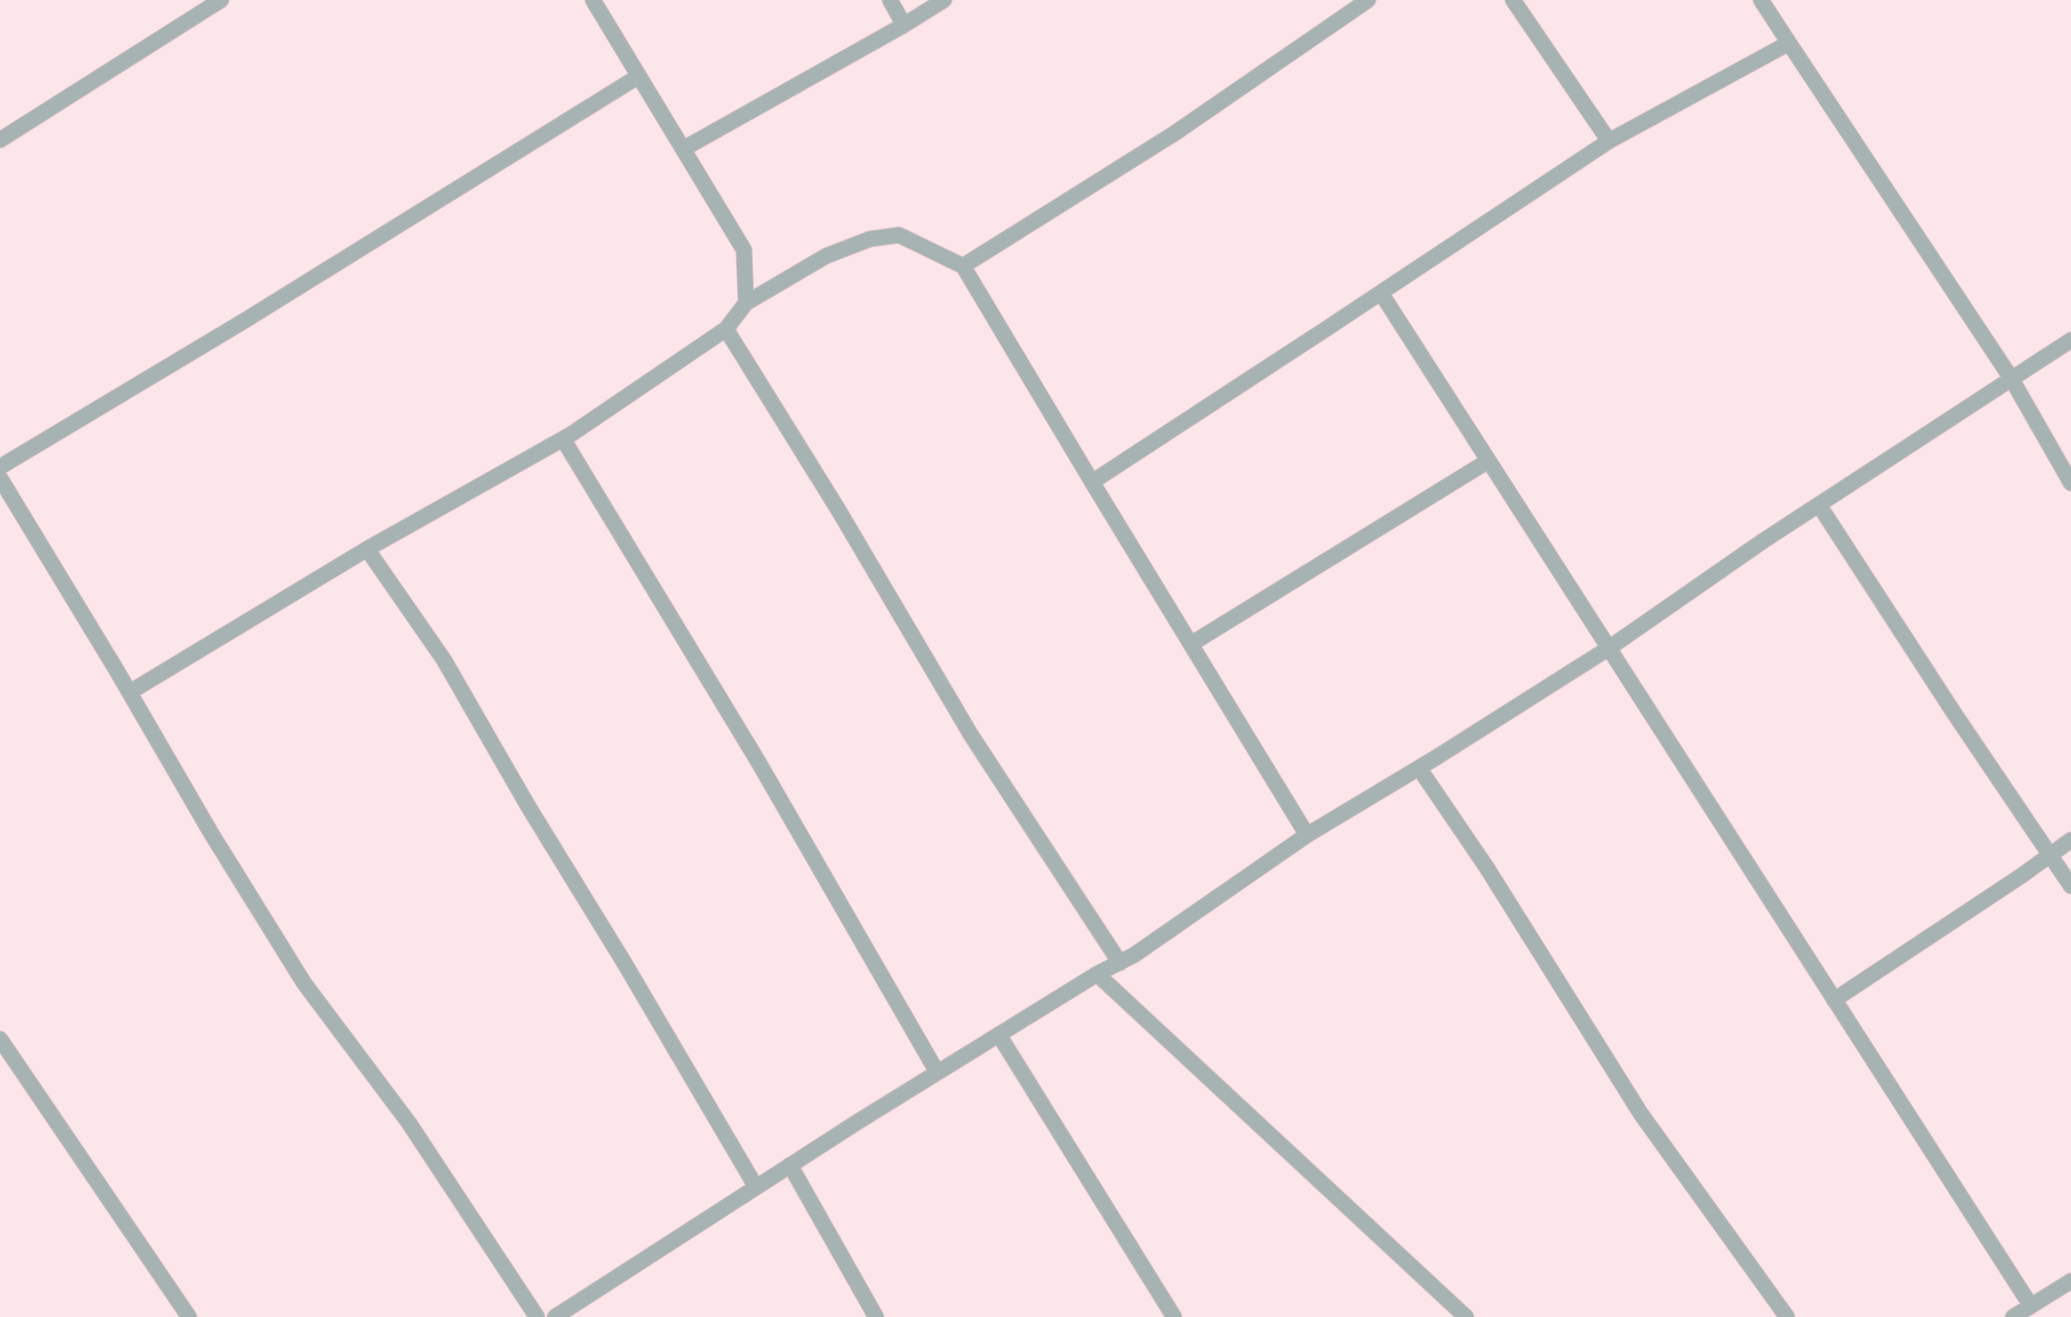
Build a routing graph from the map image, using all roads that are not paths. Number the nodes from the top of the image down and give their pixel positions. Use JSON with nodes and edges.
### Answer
{"nodes":[{"id":1,"x":221,"y":0,"type":"edge"},
{"id":2,"x":593,"y":0,"type":"edge"},
{"id":3,"x":890,"y":0,"type":"edge"},
{"id":4,"x":944,"y":0,"type":"edge"},
{"id":5,"x":1368,"y":0,"type":"edge"},
{"id":6,"x":1513,"y":0,"type":"edge"},
{"id":7,"x":1761,"y":0,"type":"edge"},
{"id":8,"x":904,"y":25,"type":"junction"},
{"id":9,"x":1789,"y":43,"type":"junction"},
{"id":10,"x":639,"y":76,"type":"junction"},
{"id":11,"x":0,"y":140,"type":"edge"},
{"id":12,"x":1608,"y":141,"type":"junction"},
{"id":13,"x":683,"y":149,"type":"junction"},
{"id":14,"x":963,"y":266,"type":"junction"},
{"id":15,"x":1381,"y":293,"type":"junction"},
{"id":16,"x":746,"y":303,"type":"junction"},
{"id":17,"x":726,"y":329,"type":"junction"},
{"id":18,"x":2071,"y":340,"type":"edge"},
{"id":19,"x":2011,"y":378,"type":"junction"},
{"id":20,"x":563,"y":439,"type":"junction"},
{"id":21,"x":1488,"y":460,"type":"junction"},
{"id":22,"x":0,"y":467,"type":"edge"},
{"id":23,"x":0,"y":478,"type":"edge"},
{"id":24,"x":1092,"y":482,"type":"junction"},
{"id":25,"x":2071,"y":483,"type":"edge"},
{"id":26,"x":1819,"y":505,"type":"junction"},
{"id":27,"x":367,"y":548,"type":"junction"},
{"id":28,"x":1191,"y":644,"type":"junction"},
{"id":29,"x":1609,"y":648,"type":"junction"},
{"id":30,"x":130,"y":692,"type":"junction"},
{"id":31,"x":1418,"y":768,"type":"junction"},
{"id":32,"x":1307,"y":834,"type":"junction"},
{"id":33,"x":2071,"y":840,"type":"edge"},
{"id":34,"x":2050,"y":855,"type":"junction"},
{"id":35,"x":2071,"y":886,"type":"edge"},
{"id":36,"x":1120,"y":963,"type":"junction"},
{"id":37,"x":1098,"y":974,"type":"junction"},
{"id":38,"x":1834,"y":1000,"type":"junction"},
{"id":39,"x":999,"y":1034,"type":"junction"},
{"id":40,"x":0,"y":1039,"type":"edge"},
{"id":41,"x":937,"y":1072,"type":"junction"},
{"id":42,"x":790,"y":1165,"type":"junction"},
{"id":43,"x":756,"y":1187,"type":"junction"},
{"id":44,"x":2071,"y":1281,"type":"edge"},
{"id":45,"x":2031,"y":1306,"type":"junction"},
{"id":46,"x":189,"y":1317,"type":"edge"},
{"id":47,"x":537,"y":1317,"type":"edge"},
{"id":48,"x":555,"y":1317,"type":"edge"},
{"id":49,"x":876,"y":1317,"type":"edge"},
{"id":50,"x":1174,"y":1317,"type":"edge"},
{"id":51,"x":1466,"y":1317,"type":"edge"},
{"id":52,"x":1787,"y":1317,"type":"edge"},
{"id":53,"x":2013,"y":1317,"type":"edge"}],
"edges":[{"from":1,"to":11,"type":"street"},
{"from":2,"to":10,"type":"street"},
{"from":3,"to":8,"type":"street"},
{"from":4,"to":8,"type":"street"},
{"from":5,"to":14,"type":"street"},
{"from":6,"to":12,"type":"street"},
{"from":7,"to":9,"type":"street"},
{"from":8,"to":13,"type":"street"},
{"from":9,"to":12,"type":"street"},
{"from":9,"to":19,"type":"street"},
{"from":10,"to":13,"type":"street"},
{"from":10,"to":22,"type":"street"},
{"from":12,"to":15,"type":"street"},
{"from":13,"to":16,"type":"street"},
{"from":14,"to":16,"type":"street"},
{"from":14,"to":24,"type":"street"},
{"from":15,"to":21,"type":"street"},
{"from":15,"to":24,"type":"street"},
{"from":16,"to":17,"type":"street"},
{"from":17,"to":20,"type":"street"},
{"from":17,"to":36,"type":"street"},
{"from":18,"to":19,"type":"street"},
{"from":19,"to":25,"type":"street"},
{"from":19,"to":26,"type":"street"},
{"from":20,"to":27,"type":"street"},
{"from":20,"to":41,"type":"street"},
{"from":21,"to":28,"type":"street"},
{"from":21,"to":29,"type":"street"},
{"from":23,"to":30,"type":"street"},
{"from":24,"to":28,"type":"street"},
{"from":26,"to":29,"type":"street"},
{"from":26,"to":34,"type":"street"},
{"from":27,"to":30,"type":"street"},
{"from":27,"to":43,"type":"street"},
{"from":28,"to":32,"type":"street"},
{"from":29,"to":31,"type":"street"},
{"from":29,"to":38,"type":"street"},
{"from":30,"to":47,"type":"street"},
{"from":31,"to":32,"type":"street"},
{"from":31,"to":52,"type":"street"},
{"from":32,"to":36,"type":"street"},
{"from":33,"to":34,"type":"street"},
{"from":34,"to":35,"type":"street"},
{"from":34,"to":38,"type":"street"},
{"from":36,"to":37,"type":"street"},
{"from":37,"to":39,"type":"street"},
{"from":37,"to":51,"type":"street"},
{"from":38,"to":45,"type":"street"},
{"from":39,"to":41,"type":"street"},
{"from":39,"to":50,"type":"street"},
{"from":40,"to":46,"type":"street"},
{"from":41,"to":42,"type":"street"},
{"from":42,"to":43,"type":"street"},
{"from":42,"to":49,"type":"street"},
{"from":43,"to":48,"type":"street"},
{"from":44,"to":45,"type":"street"},
{"from":45,"to":53,"type":"street"}]}
